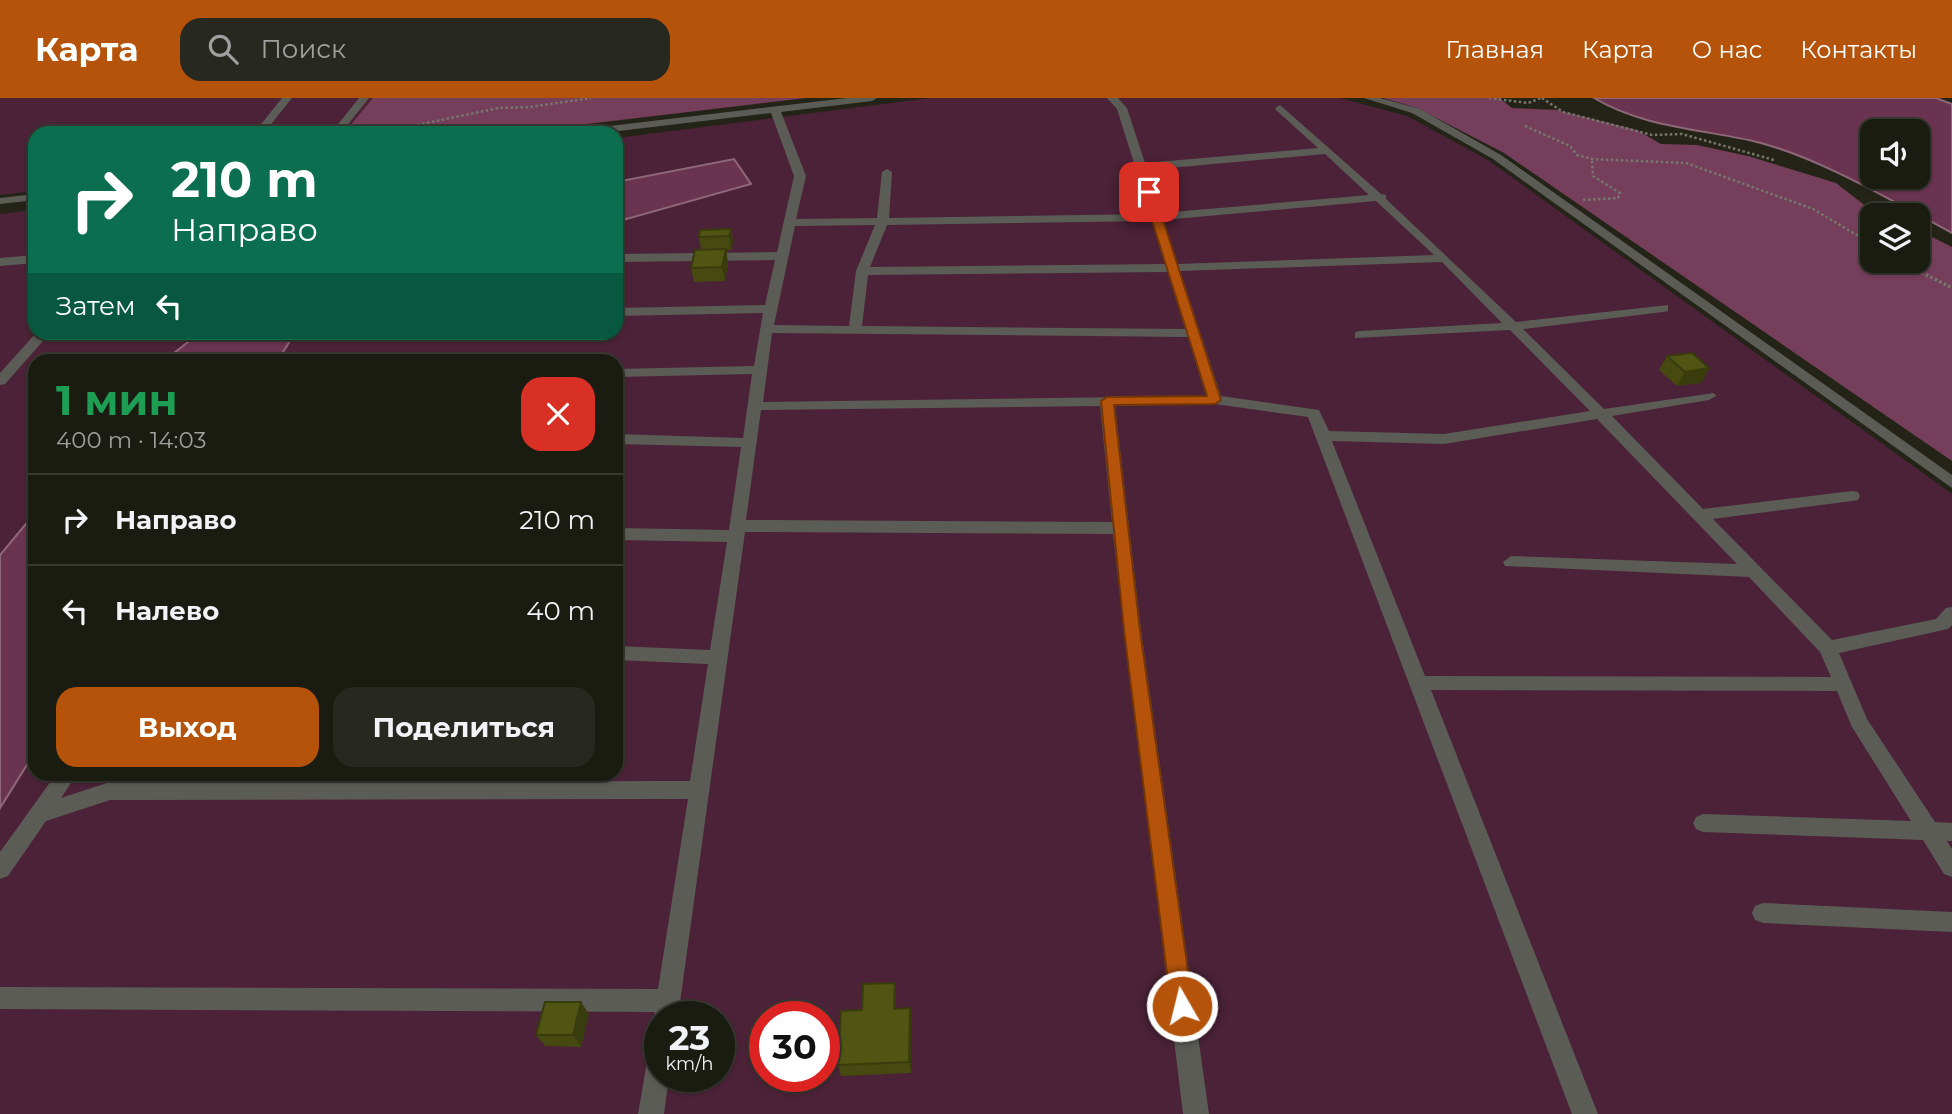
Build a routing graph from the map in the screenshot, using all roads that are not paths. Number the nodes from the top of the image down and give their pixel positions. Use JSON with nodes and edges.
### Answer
{"nodes":[{"id":1,"x":287,"y":98,"type":"edge"},
{"id":2,"x":364,"y":98,"type":"edge"},
{"id":3,"x":872,"y":98,"type":"edge"},
{"id":4,"x":1112,"y":98,"type":"edge"},
{"id":5,"x":1369,"y":98,"type":"edge"},
{"id":6,"x":1280,"y":108,"type":"dead end"},
{"id":7,"x":775,"y":110,"type":"junction"},
{"id":8,"x":265,"y":126,"type":"edge"},
{"id":9,"x":342,"y":126,"type":"edge"},
{"id":10,"x":623,"y":128,"type":"edge"},
{"id":11,"x":1326,"y":151,"type":"junction"},
{"id":12,"x":1141,"y":167,"type":"junction"},
{"id":13,"x":887,"y":172,"type":"dead end"},
{"id":14,"x":1382,"y":197,"type":"junction"},
{"id":15,"x":28,"y":198,"type":"edge"},
{"id":16,"x":0,"y":201,"type":"edge"},
{"id":17,"x":1157,"y":217,"type":"junction"},
{"id":18,"x":883,"y":221,"type":"junction"},
{"id":19,"x":790,"y":223,"type":"junction"},
{"id":20,"x":783,"y":256,"type":"junction"},
{"id":21,"x":623,"y":258,"type":"edge"},
{"id":22,"x":1445,"y":258,"type":"junction"},
{"id":23,"x":28,"y":259,"type":"edge"},
{"id":24,"x":0,"y":262,"type":"edge"},
{"id":25,"x":1173,"y":268,"type":"junction"},
{"id":26,"x":862,"y":271,"type":"junction"},
{"id":27,"x":1663,"y":308,"type":"dead end"},
{"id":28,"x":771,"y":309,"type":"junction"},
{"id":29,"x":623,"y":312,"type":"edge"},
{"id":30,"x":1512,"y":326,"type":"junction"},
{"id":31,"x":766,"y":329,"type":"junction"},
{"id":32,"x":855,"y":329,"type":"junction"},
{"id":33,"x":1194,"y":333,"type":"junction"},
{"id":34,"x":1360,"y":335,"type":"dead end"},
{"id":35,"x":38,"y":340,"type":"edge"},
{"id":36,"x":761,"y":370,"type":"junction"},
{"id":37,"x":623,"y":373,"type":"edge"},
{"id":38,"x":0,"y":381,"type":"edge"},
{"id":39,"x":1709,"y":396,"type":"dead end"},
{"id":40,"x":1215,"y":400,"type":"junction"},
{"id":41,"x":1107,"y":401,"type":"junction"},
{"id":42,"x":755,"y":406,"type":"junction"},
{"id":43,"x":1599,"y":412,"type":"junction"},
{"id":44,"x":1323,"y":436,"type":"junction"},
{"id":45,"x":623,"y":439,"type":"edge"},
{"id":46,"x":750,"y":443,"type":"junction"},
{"id":47,"x":1952,"y":483,"type":"edge"},
{"id":48,"x":1852,"y":496,"type":"dead end"},
{"id":49,"x":1700,"y":515,"type":"junction"},
{"id":50,"x":1121,"y":528,"type":"junction"},
{"id":51,"x":737,"y":531,"type":"junction"},
{"id":52,"x":623,"y":534,"type":"edge"},
{"id":53,"x":1511,"y":562,"type":"dead end"},
{"id":54,"x":1754,"y":571,"type":"junction"},
{"id":55,"x":1952,"y":613,"type":"edge"},
{"id":56,"x":1828,"y":648,"type":"junction"},
{"id":57,"x":623,"y":653,"type":"edge"},
{"id":58,"x":719,"y":656,"type":"junction"},
{"id":59,"x":1418,"y":683,"type":"junction"},
{"id":60,"x":1843,"y":684,"type":"junction"},
{"id":61,"x":62,"y":781,"type":"edge"},
{"id":62,"x":699,"y":790,"type":"junction"},
{"id":63,"x":37,"y":816,"type":"junction"},
{"id":64,"x":1703,"y":823,"type":"dead end"},
{"id":65,"x":1929,"y":831,"type":"junction"},
{"id":66,"x":1952,"y":832,"type":"edge"},
{"id":67,"x":1952,"y":867,"type":"edge"},
{"id":68,"x":0,"y":869,"type":"edge"},
{"id":69,"x":1763,"y":913,"type":"dead end"},
{"id":70,"x":1952,"y":922,"type":"edge"},
{"id":71,"x":0,"y":998,"type":"edge"},
{"id":72,"x":668,"y":1001,"type":"edge"},
{"id":73,"x":644,"y":1009,"type":"edge"},
{"id":74,"x":654,"y":1092,"type":"edge"},
{"id":75,"x":651,"y":1114,"type":"edge"},
{"id":76,"x":1196,"y":1114,"type":"edge"},
{"id":77,"x":1585,"y":1114,"type":"edge"}],
"edges":[{"from":1,"to":8,"type":"street"},
{"from":2,"to":9,"type":"street"},
{"from":3,"to":7,"type":"street"},
{"from":4,"to":12,"type":"street"},
{"from":5,"to":47,"type":"street"},
{"from":6,"to":11,"type":"street"},
{"from":7,"to":10,"type":"street"},
{"from":7,"to":19,"type":"street"},
{"from":11,"to":12,"type":"street"},
{"from":11,"to":14,"type":"street"},
{"from":12,"to":17,"type":"street"},
{"from":13,"to":18,"type":"street"},
{"from":14,"to":17,"type":"street"},
{"from":14,"to":22,"type":"street"},
{"from":15,"to":16,"type":"street"},
{"from":17,"to":18,"type":"street"},
{"from":17,"to":25,"type":"street"},
{"from":18,"to":19,"type":"street"},
{"from":18,"to":26,"type":"street"},
{"from":19,"to":20,"type":"street"},
{"from":20,"to":21,"type":"street"},
{"from":20,"to":28,"type":"street"},
{"from":22,"to":25,"type":"street"},
{"from":22,"to":30,"type":"street"},
{"from":23,"to":24,"type":"street"},
{"from":25,"to":26,"type":"street"},
{"from":25,"to":33,"type":"street"},
{"from":26,"to":32,"type":"street"},
{"from":27,"to":30,"type":"street"},
{"from":28,"to":29,"type":"street"},
{"from":28,"to":31,"type":"street"},
{"from":30,"to":34,"type":"street"},
{"from":30,"to":43,"type":"street"},
{"from":31,"to":32,"type":"street"},
{"from":31,"to":36,"type":"street"},
{"from":32,"to":33,"type":"street"},
{"from":33,"to":40,"type":"street"},
{"from":35,"to":38,"type":"street"},
{"from":36,"to":37,"type":"street"},
{"from":36,"to":42,"type":"street"},
{"from":39,"to":43,"type":"street"},
{"from":40,"to":41,"type":"street"},
{"from":40,"to":44,"type":"street"},
{"from":41,"to":42,"type":"street"},
{"from":41,"to":50,"type":"street"},
{"from":42,"to":46,"type":"street"},
{"from":43,"to":44,"type":"street"},
{"from":43,"to":49,"type":"street"},
{"from":44,"to":59,"type":"street"},
{"from":45,"to":46,"type":"street"},
{"from":46,"to":51,"type":"street"},
{"from":48,"to":49,"type":"street"},
{"from":49,"to":54,"type":"street"},
{"from":50,"to":51,"type":"street"},
{"from":50,"to":76,"type":"street"},
{"from":51,"to":52,"type":"street"},
{"from":51,"to":58,"type":"street"},
{"from":53,"to":54,"type":"street"},
{"from":54,"to":56,"type":"street"},
{"from":55,"to":56,"type":"street"},
{"from":56,"to":60,"type":"street"},
{"from":57,"to":58,"type":"street"},
{"from":58,"to":62,"type":"street"},
{"from":59,"to":60,"type":"street"},
{"from":59,"to":77,"type":"street"},
{"from":60,"to":65,"type":"street"},
{"from":61,"to":63,"type":"street"},
{"from":62,"to":63,"type":"street"},
{"from":62,"to":72,"type":"street"},
{"from":63,"to":68,"type":"street"},
{"from":64,"to":65,"type":"street"},
{"from":65,"to":66,"type":"street"},
{"from":65,"to":67,"type":"street"},
{"from":69,"to":70,"type":"street"},
{"from":71,"to":73,"type":"street"},
{"from":74,"to":75,"type":"street"}]}
